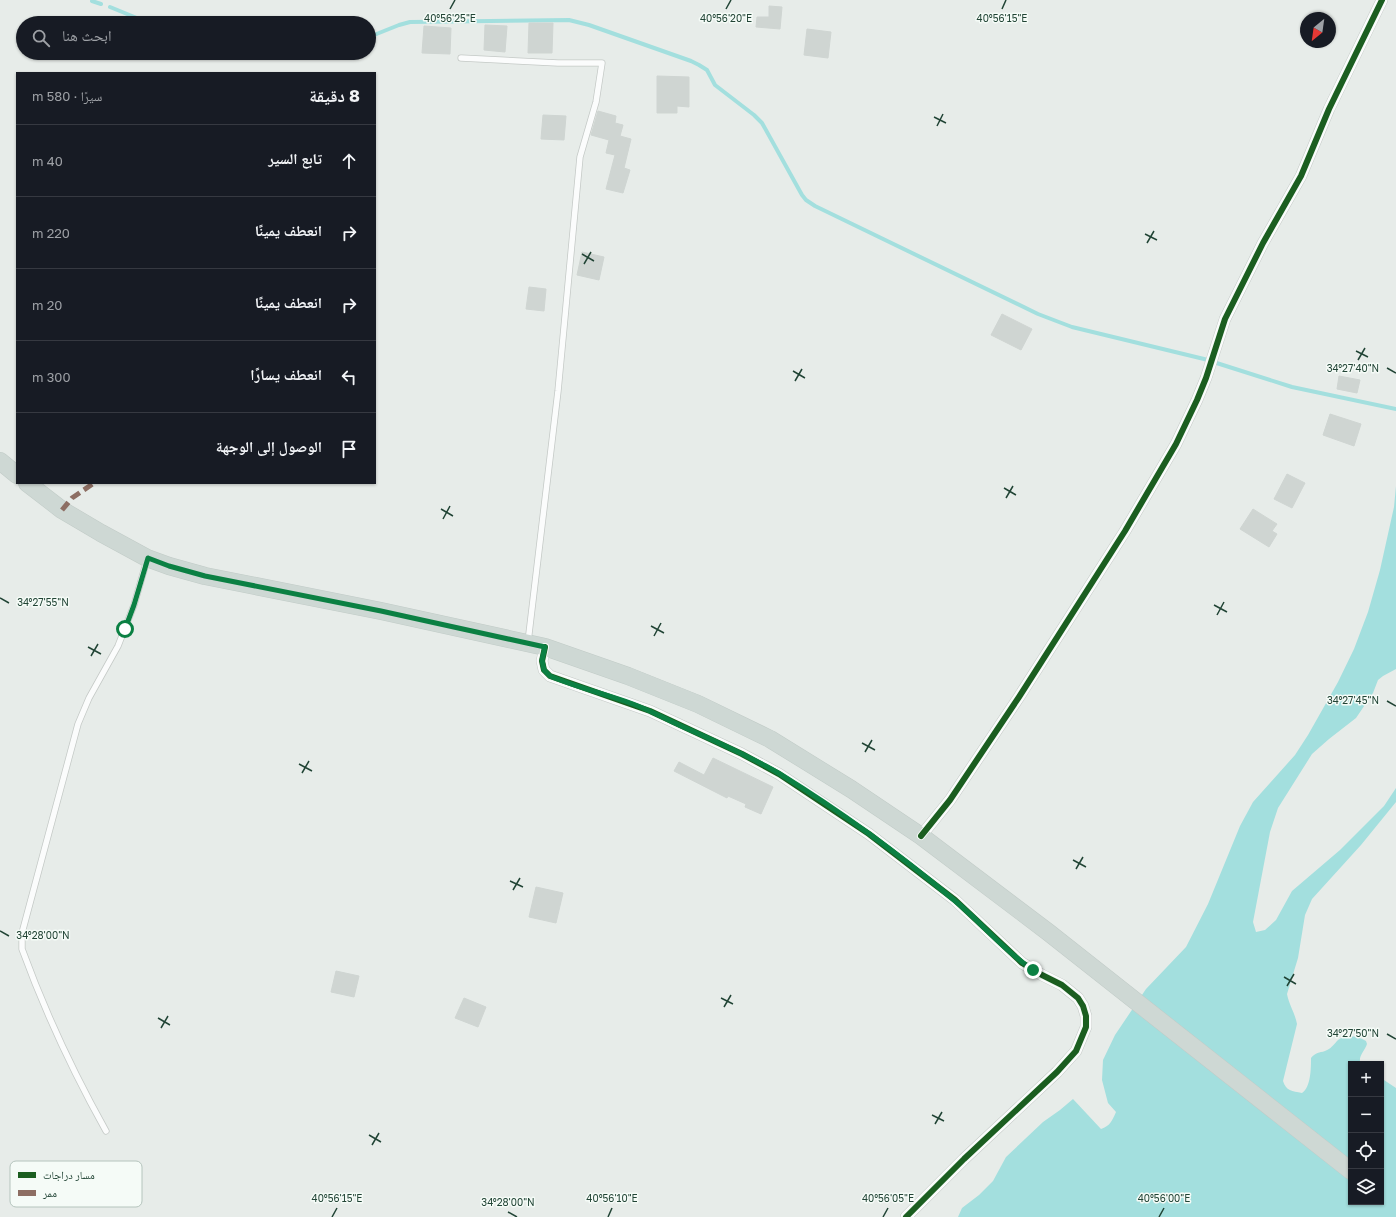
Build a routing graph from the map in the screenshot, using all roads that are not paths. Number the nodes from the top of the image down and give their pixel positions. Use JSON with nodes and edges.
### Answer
{"nodes":[{"id":1,"x":1382,"y":0,"type":"edge"},
{"id":2,"x":461,"y":58,"type":"dead end"},
{"id":3,"x":0,"y":461,"type":"edge"},
{"id":4,"x":16,"y":474,"type":"edge"},
{"id":5,"x":28,"y":484,"type":"edge"},
{"id":6,"x":148,"y":558,"type":"junction"},
{"id":7,"x":528,"y":642,"type":"junction"},
{"id":8,"x":545,"y":647,"type":"junction"},
{"id":9,"x":921,"y":836,"type":"junction"},
{"id":10,"x":106,"y":1130,"type":"dead end"},
{"id":11,"x":1348,"y":1170,"type":"edge"},
{"id":12,"x":906,"y":1217,"type":"edge"}],
"edges":[{"from":1,"to":9,"type":"street"},
{"from":2,"to":7,"type":"lane"},
{"from":3,"to":4,"type":"main road"},
{"from":5,"to":6,"type":"main road"},
{"from":6,"to":7,"type":"main road"},
{"from":6,"to":10,"type":"lane"},
{"from":7,"to":8,"type":"main road"},
{"from":8,"to":9,"type":"main road"},
{"from":8,"to":12,"type":"street"},
{"from":9,"to":11,"type":"main road"}]}
